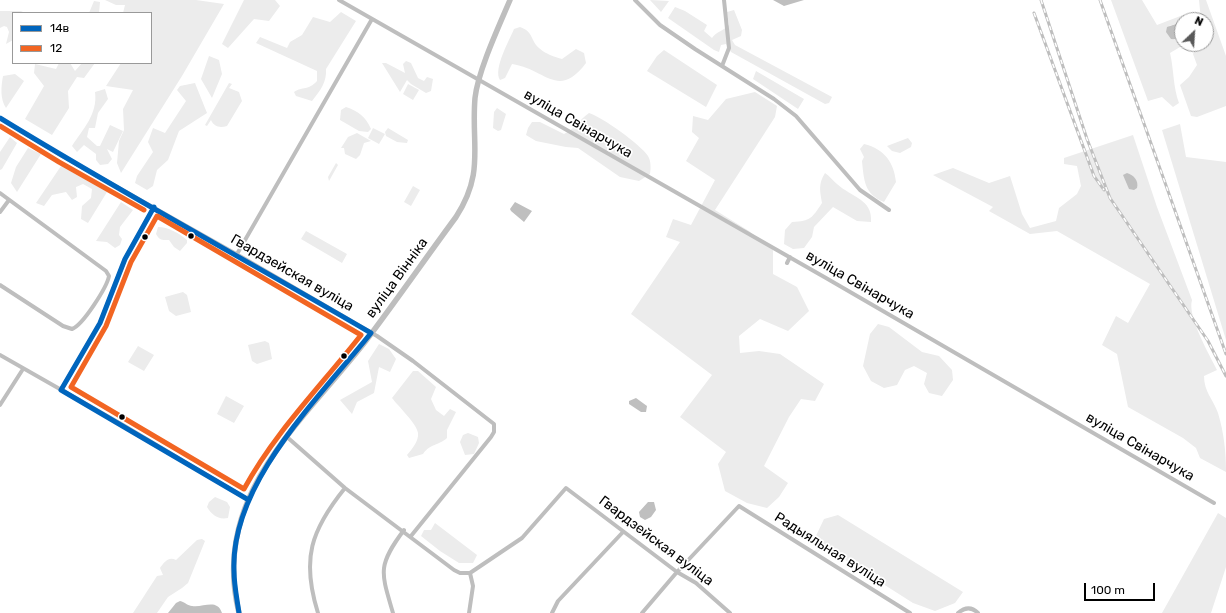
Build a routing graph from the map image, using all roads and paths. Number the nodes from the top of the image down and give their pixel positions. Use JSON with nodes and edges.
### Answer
{"nodes":[{"id":1,"x":339,"y":0,"type":"edge"},
{"id":2,"x":510,"y":0,"type":"edge"},
{"id":3,"x":634,"y":0,"type":"edge"},
{"id":4,"x":724,"y":0,"type":"edge"},
{"id":5,"x":372,"y":19,"type":"junction"},
{"id":6,"x":722,"y":66,"type":"junction"},
{"id":7,"x":479,"y":81,"type":"junction"},
{"id":8,"x":0,"y":118,"type":"edge"},
{"id":9,"x":0,"y":193,"type":"edge"},
{"id":10,"x":9,"y":200,"type":"junction"},
{"id":11,"x":154,"y":207,"type":"junction"},
{"id":12,"x":889,"y":210,"type":"dead end"},
{"id":13,"x":0,"y":212,"type":"edge"},
{"id":14,"x":237,"y":254,"type":"junction"},
{"id":15,"x":790,"y":257,"type":"junction"},
{"id":16,"x":787,"y":263,"type":"dead end"},
{"id":17,"x":0,"y":285,"type":"edge"},
{"id":18,"x":371,"y":333,"type":"junction"},
{"id":19,"x":0,"y":355,"type":"edge"},
{"id":20,"x":23,"y":369,"type":"junction"},
{"id":21,"x":62,"y":390,"type":"junction"},
{"id":22,"x":0,"y":405,"type":"edge"},
{"id":23,"x":288,"y":437,"type":"junction"},
{"id":24,"x":345,"y":488,"type":"junction"},
{"id":25,"x":247,"y":499,"type":"junction"},
{"id":26,"x":1214,"y":503,"type":"dead end"},
{"id":27,"x":404,"y":530,"type":"junction"},
{"id":28,"x":624,"y":532,"type":"junction"},
{"id":29,"x":412,"y":536,"type":"junction"},
{"id":30,"x":677,"y":572,"type":"junction"},
{"id":31,"x":470,"y":573,"type":"junction"},
{"id":32,"x":239,"y":613,"type":"edge"},
{"id":33,"x":318,"y":613,"type":"edge"},
{"id":34,"x":394,"y":613,"type":"edge"},
{"id":35,"x":469,"y":613,"type":"edge"},
{"id":36,"x":552,"y":613,"type":"edge"},
{"id":37,"x":642,"y":613,"type":"edge"},
{"id":38,"x":730,"y":613,"type":"edge"},
{"id":39,"x":910,"y":613,"type":"edge"},
{"id":40,"x":958,"y":613,"type":"edge"},
{"id":41,"x":978,"y":613,"type":"edge"}],
"edges":[{"from":1,"to":5,"type":"street","name":"вуліца Свінарчука"},
{"from":2,"to":7,"type":"street","name":"вуліца Вінніка"},
{"from":3,"to":6,"type":"street"},
{"from":4,"to":6,"type":"street"},
{"from":5,"to":7,"type":"street","name":"вуліца Свінарчука"},
{"from":5,"to":14,"type":"street"},
{"from":6,"to":12,"type":"street"},
{"from":7,"to":15,"type":"street","name":"вуліца Свінарчука"},
{"from":7,"to":18,"type":"street","name":"вуліца Вінніка"},
{"from":8,"to":11,"type":"street","name":"Гвардзейская вуліца"},
{"from":9,"to":10,"type":"street"},
{"from":10,"to":13,"type":"street"},
{"from":10,"to":17,"type":"street"},
{"from":11,"to":14,"type":"street","name":"Гвардзейская вуліца"},
{"from":11,"to":21,"type":"street"},
{"from":14,"to":18,"type":"street","name":"Гвардзейская вуліца"},
{"from":15,"to":16,"type":"street"},
{"from":15,"to":26,"type":"street","name":"вуліца Свінарчука"},
{"from":18,"to":23,"type":"street","name":"вуліца Вінніка"},
{"from":18,"to":29,"type":"street","name":"Гвардзейская вуліца"},
{"from":19,"to":20,"type":"street"},
{"from":20,"to":21,"type":"street"},
{"from":20,"to":22,"type":"street"},
{"from":21,"to":25,"type":"street"},
{"from":23,"to":24,"type":"street"},
{"from":23,"to":25,"type":"street","name":"вуліца Вінніка"},
{"from":24,"to":27,"type":"street"},
{"from":24,"to":33,"type":"street"},
{"from":25,"to":32,"type":"street","name":"вуліца Вінніка"},
{"from":27,"to":29,"type":"street"},
{"from":27,"to":34,"type":"street"},
{"from":28,"to":30,"type":"street","name":"Гвардзейская вуліца"},
{"from":28,"to":31,"type":"street","name":"Гвардзейская вуліца"},
{"from":28,"to":36,"type":"street"},
{"from":29,"to":31,"type":"street"},
{"from":30,"to":37,"type":"street"},
{"from":30,"to":38,"type":"street","name":"Гвардзейская вуліца"},
{"from":30,"to":39,"type":"street","name":"Радыяльная вуліца"},
{"from":31,"to":35,"type":"street"},
{"from":40,"to":41,"type":"street"}]}
